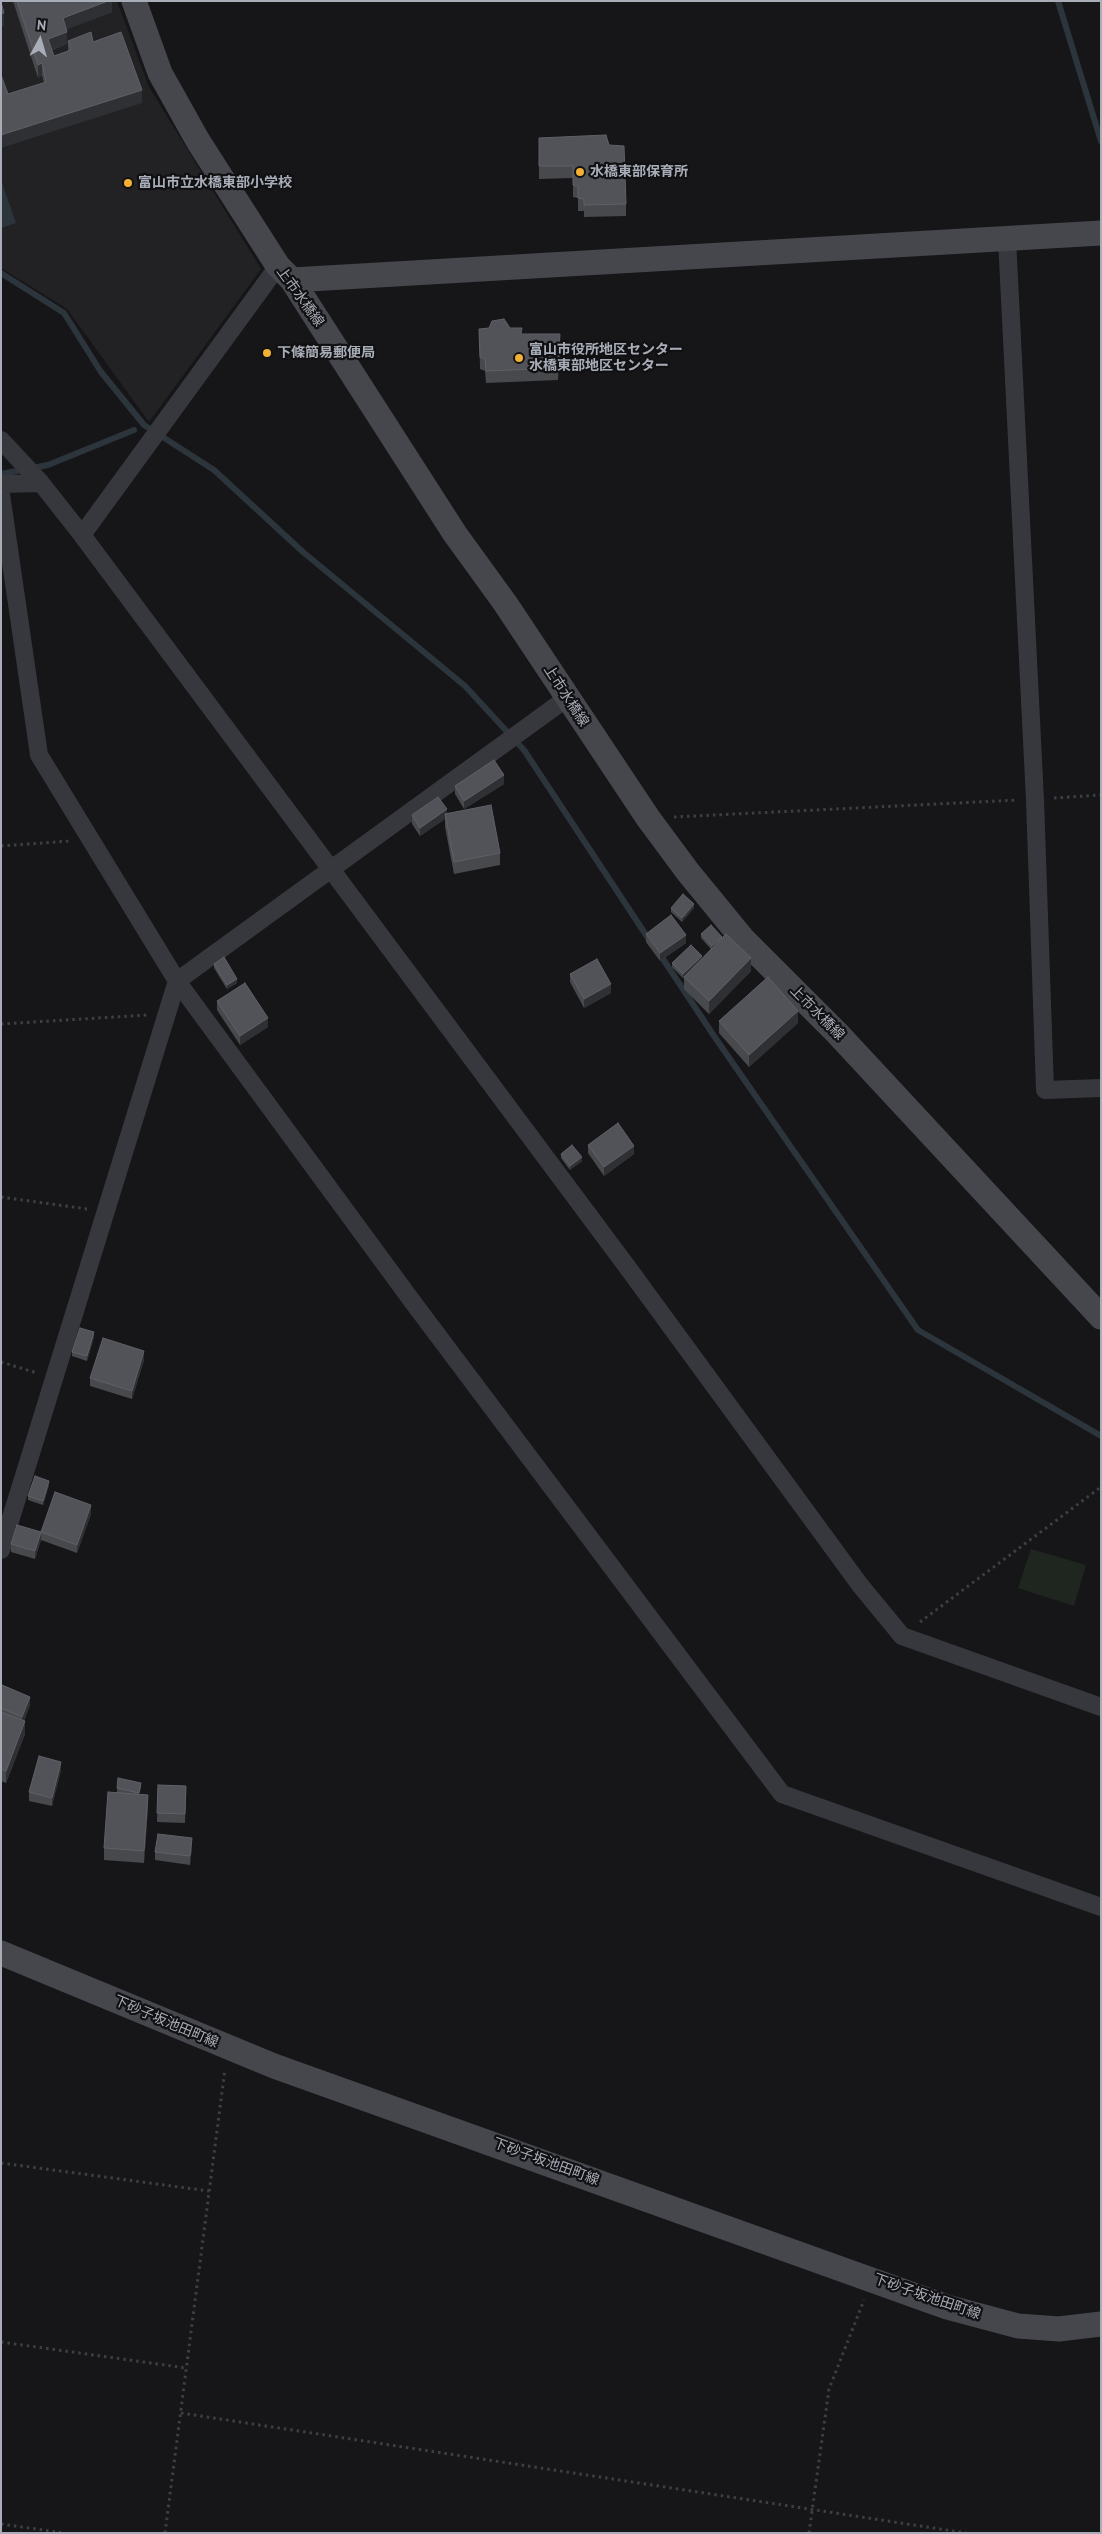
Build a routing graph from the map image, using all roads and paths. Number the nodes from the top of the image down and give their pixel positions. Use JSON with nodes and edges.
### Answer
{"nodes":[{"id":1,"x":134,"y":1,"type":"edge"},
{"id":2,"x":1101,"y":233,"type":"edge"},
{"id":3,"x":1007,"y":239,"type":"junction"},
{"id":4,"x":285,"y":273,"type":"junction"},
{"id":5,"x":1,"y":440,"type":"edge"},
{"id":6,"x":41,"y":483,"type":"junction"},
{"id":7,"x":1,"y":484,"type":"edge"},
{"id":8,"x":1,"y":494,"type":"edge"},
{"id":9,"x":82,"y":536,"type":"junction"},
{"id":10,"x":567,"y":698,"type":"junction"},
{"id":11,"x":1101,"y":796,"type":"edge"},
{"id":12,"x":1035,"y":800,"type":"junction"},
{"id":13,"x":648,"y":818,"type":"junction"},
{"id":14,"x":91,"y":840,"type":"junction"},
{"id":15,"x":1,"y":846,"type":"edge"},
{"id":16,"x":331,"y":871,"type":"junction"},
{"id":17,"x":177,"y":981,"type":"junction"},
{"id":18,"x":168,"y":1013,"type":"junction"},
{"id":19,"x":1,"y":1024,"type":"edge"},
{"id":20,"x":1101,"y":1088,"type":"edge"},
{"id":21,"x":1,"y":1197,"type":"edge"},
{"id":22,"x":105,"y":1211,"type":"junction"},
{"id":23,"x":1101,"y":1317,"type":"edge"},
{"id":24,"x":1,"y":1362,"type":"edge"},
{"id":25,"x":55,"y":1379,"type":"junction"},
{"id":26,"x":1101,"y":1487,"type":"edge"},
{"id":27,"x":1,"y":1550,"type":"edge"},
{"id":28,"x":902,"y":1636,"type":"junction"},
{"id":29,"x":1101,"y":1707,"type":"edge"},
{"id":30,"x":1101,"y":1907,"type":"edge"},
{"id":31,"x":1,"y":1953,"type":"edge"},
{"id":32,"x":228,"y":2048,"type":"junction"},
{"id":33,"x":1,"y":2163,"type":"edge"},
{"id":34,"x":209,"y":2191,"type":"junction"},
{"id":35,"x":872,"y":2279,"type":"junction"},
{"id":36,"x":1101,"y":2324,"type":"edge"},
{"id":37,"x":1,"y":2342,"type":"edge"},
{"id":38,"x":186,"y":2368,"type":"junction"},
{"id":39,"x":181,"y":2412,"type":"junction"},
{"id":40,"x":812,"y":2508,"type":"junction"},
{"id":41,"x":1,"y":2524,"type":"edge"},
{"id":42,"x":64,"y":2533,"type":"edge"},
{"id":43,"x":165,"y":2533,"type":"edge"},
{"id":44,"x":809,"y":2533,"type":"edge"},
{"id":45,"x":966,"y":2533,"type":"edge"}],
"edges":[{"from":1,"to":4,"type":"main road","name":"上市水橋線"},
{"from":2,"to":3,"type":"main road"},
{"from":3,"to":4,"type":"main road"},
{"from":3,"to":12,"type":"street"},
{"from":4,"to":9,"type":"street"},
{"from":4,"to":10,"type":"main road","name":"上市水橋線"},
{"from":5,"to":6,"type":"street"},
{"from":6,"to":7,"type":"street"},
{"from":6,"to":9,"type":"street"},
{"from":8,"to":14,"type":"street"},
{"from":9,"to":16,"type":"street"},
{"from":10,"to":13,"type":"main road","name":"上市水橋線"},
{"from":10,"to":16,"type":"street"},
{"from":11,"to":12,"type":"path"},
{"from":12,"to":13,"type":"path"},
{"from":12,"to":20,"type":"street"},
{"from":13,"to":23,"type":"main road","name":"上市水橋線"},
{"from":14,"to":15,"type":"path"},
{"from":14,"to":17,"type":"street"},
{"from":16,"to":17,"type":"street"},
{"from":16,"to":28,"type":"street"},
{"from":17,"to":18,"type":"street"},
{"from":17,"to":30,"type":"street"},
{"from":18,"to":19,"type":"path"},
{"from":18,"to":22,"type":"street"},
{"from":21,"to":22,"type":"path"},
{"from":22,"to":25,"type":"street"},
{"from":24,"to":25,"type":"path"},
{"from":25,"to":27,"type":"street"},
{"from":26,"to":28,"type":"path"},
{"from":28,"to":29,"type":"street"},
{"from":31,"to":32,"type":"main road","name":"下砂子坂池田町線"},
{"from":32,"to":34,"type":"path"},
{"from":32,"to":35,"type":"main road","name":"下砂子坂池田町線"},
{"from":33,"to":34,"type":"path"},
{"from":34,"to":38,"type":"path"},
{"from":35,"to":36,"type":"main road","name":"下砂子坂池田町線"},
{"from":35,"to":40,"type":"path"},
{"from":37,"to":38,"type":"path"},
{"from":38,"to":39,"type":"path"},
{"from":39,"to":40,"type":"path"},
{"from":39,"to":43,"type":"path"},
{"from":40,"to":44,"type":"path"},
{"from":40,"to":45,"type":"path"},
{"from":41,"to":42,"type":"path"}]}
